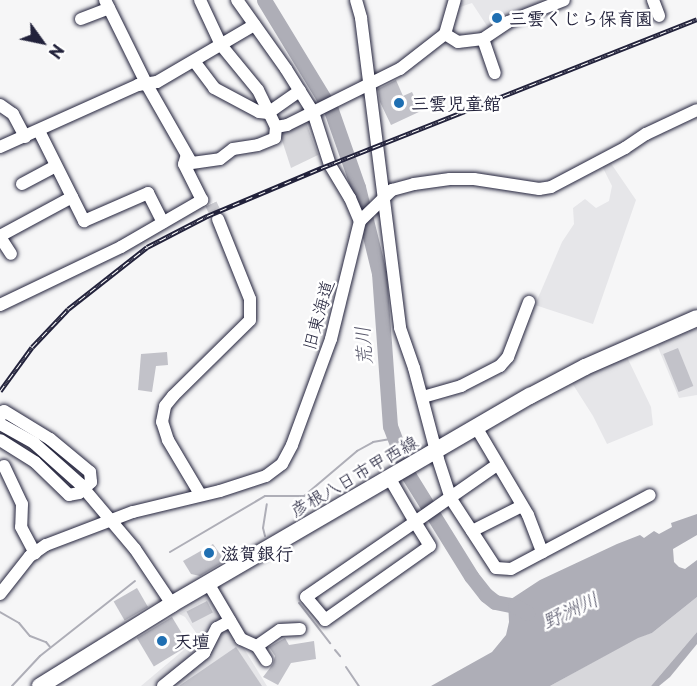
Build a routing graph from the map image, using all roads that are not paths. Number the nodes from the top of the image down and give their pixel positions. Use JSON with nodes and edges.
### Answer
{"nodes":[{"id":1,"x":200,"y":0,"type":"edge"},
{"id":2,"x":237,"y":0,"type":"edge"},
{"id":3,"x":356,"y":0,"type":"edge"},
{"id":4,"x":455,"y":0,"type":"edge"},
{"id":5,"x":564,"y":0,"type":"edge"},
{"id":6,"x":653,"y":0,"type":"edge"},
{"id":7,"x":107,"y":4,"type":"edge"},
{"id":8,"x":659,"y":16,"type":"dead end"},
{"id":9,"x":81,"y":19,"type":"dead end"},
{"id":10,"x":254,"y":25,"type":"junction"},
{"id":11,"x":445,"y":34,"type":"junction"},
{"id":12,"x":483,"y":39,"type":"junction"},
{"id":13,"x":221,"y":45,"type":"junction"},
{"id":14,"x":194,"y":61,"type":"junction"},
{"id":15,"x":495,"y":73,"type":"dead end"},
{"id":16,"x":370,"y":83,"type":"junction"},
{"id":17,"x":147,"y":85,"type":"junction"},
{"id":18,"x":300,"y":91,"type":"junction"},
{"id":19,"x":0,"y":105,"type":"edge"},
{"id":20,"x":697,"y":110,"type":"edge"},
{"id":21,"x":315,"y":111,"type":"junction"},
{"id":22,"x":268,"y":113,"type":"junction"},
{"id":23,"x":276,"y":127,"type":"junction"},
{"id":24,"x":39,"y":131,"type":"junction"},
{"id":25,"x":25,"y":137,"type":"junction"},
{"id":26,"x":0,"y":147,"type":"edge"},
{"id":27,"x":190,"y":159,"type":"junction"},
{"id":28,"x":56,"y":166,"type":"junction"},
{"id":29,"x":22,"y":184,"type":"dead end"},
{"id":30,"x":72,"y":197,"type":"junction"},
{"id":31,"x":382,"y":198,"type":"junction"},
{"id":32,"x":211,"y":204,"type":"tunnel mouth"},
{"id":33,"x":218,"y":219,"type":"tunnel mouth"},
{"id":34,"x":360,"y":221,"type":"junction"},
{"id":35,"x":163,"y":222,"type":"junction"},
{"id":36,"x":0,"y":236,"type":"edge"},
{"id":37,"x":11,"y":254,"type":"dead end"},
{"id":38,"x":2,"y":300,"type":"edge"},
{"id":39,"x":529,"y":302,"type":"dead end"},
{"id":40,"x":697,"y":318,"type":"edge"},
{"id":41,"x":423,"y":397,"type":"junction"},
{"id":42,"x":1,"y":421,"type":"edge"},
{"id":43,"x":476,"y":427,"type":"junction"},
{"id":44,"x":0,"y":440,"type":"edge"},
{"id":45,"x":429,"y":455,"type":"junction"},
{"id":46,"x":498,"y":464,"type":"junction"},
{"id":47,"x":4,"y":466,"type":"dead end"},
{"id":48,"x":396,"y":475,"type":"junction"},
{"id":49,"x":85,"y":489,"type":"junction"},
{"id":50,"x":200,"y":494,"type":"junction"},
{"id":51,"x":651,"y":495,"type":"dead end"},
{"id":52,"x":450,"y":500,"type":"junction"},
{"id":53,"x":522,"y":506,"type":"junction"},
{"id":54,"x":419,"y":519,"type":"junction"},
{"id":55,"x":113,"y":520,"type":"junction"},
{"id":56,"x":472,"y":531,"type":"junction"},
{"id":57,"x":542,"y":552,"type":"junction"},
{"id":58,"x":35,"y":553,"type":"junction"},
{"id":59,"x":208,"y":583,"type":"junction"},
{"id":60,"x":0,"y":594,"type":"edge"},
{"id":61,"x":172,"y":604,"type":"junction"},
{"id":62,"x":230,"y":621,"type":"junction"},
{"id":63,"x":300,"y":629,"type":"dead end"},
{"id":64,"x":257,"y":646,"type":"junction"},
{"id":65,"x":266,"y":660,"type":"dead end"},
{"id":66,"x":40,"y":686,"type":"edge"},
{"id":67,"x":163,"y":686,"type":"edge"}],
"edges":[{"from":1,"to":13,"type":"street"},
{"from":2,"to":10,"type":"street"},
{"from":3,"to":16,"type":"street"},
{"from":4,"to":11,"type":"street"},
{"from":5,"to":12,"type":"street"},
{"from":6,"to":8,"type":"street"},
{"from":7,"to":9,"type":"street"},
{"from":7,"to":17,"type":"street"},
{"from":10,"to":13,"type":"street"},
{"from":10,"to":18,"type":"street"},
{"from":11,"to":12,"type":"street"},
{"from":11,"to":16,"type":"street"},
{"from":12,"to":15,"type":"street"},
{"from":13,"to":14,"type":"street"},
{"from":13,"to":22,"type":"street"},
{"from":14,"to":17,"type":"street"},
{"from":14,"to":22,"type":"street"},
{"from":16,"to":21,"type":"street"},
{"from":16,"to":31,"type":"street"},
{"from":17,"to":24,"type":"street"},
{"from":17,"to":27,"type":"street"},
{"from":18,"to":21,"type":"street"},
{"from":18,"to":22,"type":"street"},
{"from":19,"to":25,"type":"street"},
{"from":20,"to":31,"type":"street","name":"旧東海道"},
{"from":21,"to":23,"type":"street"},
{"from":21,"to":34,"type":"street"},
{"from":22,"to":23,"type":"street"},
{"from":23,"to":27,"type":"street"},
{"from":24,"to":25,"type":"street"},
{"from":24,"to":28,"type":"street"},
{"from":25,"to":26,"type":"street"},
{"from":27,"to":32,"type":"street"},
{"from":27,"to":35,"type":"street"},
{"from":28,"to":29,"type":"street"},
{"from":28,"to":30,"type":"street"},
{"from":30,"to":35,"type":"street"},
{"from":30,"to":36,"type":"street"},
{"from":31,"to":34,"type":"street","name":"旧東海道"},
{"from":31,"to":41,"type":"street"},
{"from":33,"to":50,"type":"street"},
{"from":34,"to":50,"type":"street","name":"旧東海道"},
{"from":35,"to":38,"type":"street"},
{"from":36,"to":37,"type":"street"},
{"from":39,"to":41,"type":"street"},
{"from":40,"to":43,"type":"main road","name":"彦根八日市甲西線"},
{"from":41,"to":45,"type":"street"},
{"from":42,"to":49,"type":"street"},
{"from":43,"to":45,"type":"main road","name":"彦根八日市甲西線"},
{"from":43,"to":46,"type":"street"},
{"from":44,"to":49,"type":"street"},
{"from":45,"to":48,"type":"main road","name":"彦根八日市甲西線"},
{"from":45,"to":52,"type":"street"},
{"from":46,"to":52,"type":"street"},
{"from":46,"to":53,"type":"street"},
{"from":47,"to":58,"type":"street"},
{"from":48,"to":54,"type":"street"},
{"from":48,"to":59,"type":"main road","name":"彦根八日市甲西線"},
{"from":49,"to":55,"type":"street"},
{"from":50,"to":55,"type":"street","name":"旧東海道"},
{"from":51,"to":57,"type":"street"},
{"from":52,"to":54,"type":"street"},
{"from":52,"to":56,"type":"street"},
{"from":53,"to":56,"type":"street"},
{"from":53,"to":57,"type":"street"},
{"from":54,"to":54,"type":"street"},
{"from":55,"to":58,"type":"street","name":"旧東海道"},
{"from":55,"to":61,"type":"street"},
{"from":56,"to":57,"type":"street"},
{"from":58,"to":60,"type":"street","name":"旧東海道"},
{"from":59,"to":61,"type":"main road","name":"彦根八日市甲西線"},
{"from":59,"to":62,"type":"street"},
{"from":61,"to":66,"type":"main road","name":"彦根八日市甲西線"},
{"from":62,"to":64,"type":"street"},
{"from":62,"to":67,"type":"street"},
{"from":63,"to":64,"type":"street"},
{"from":64,"to":65,"type":"street"}]}
